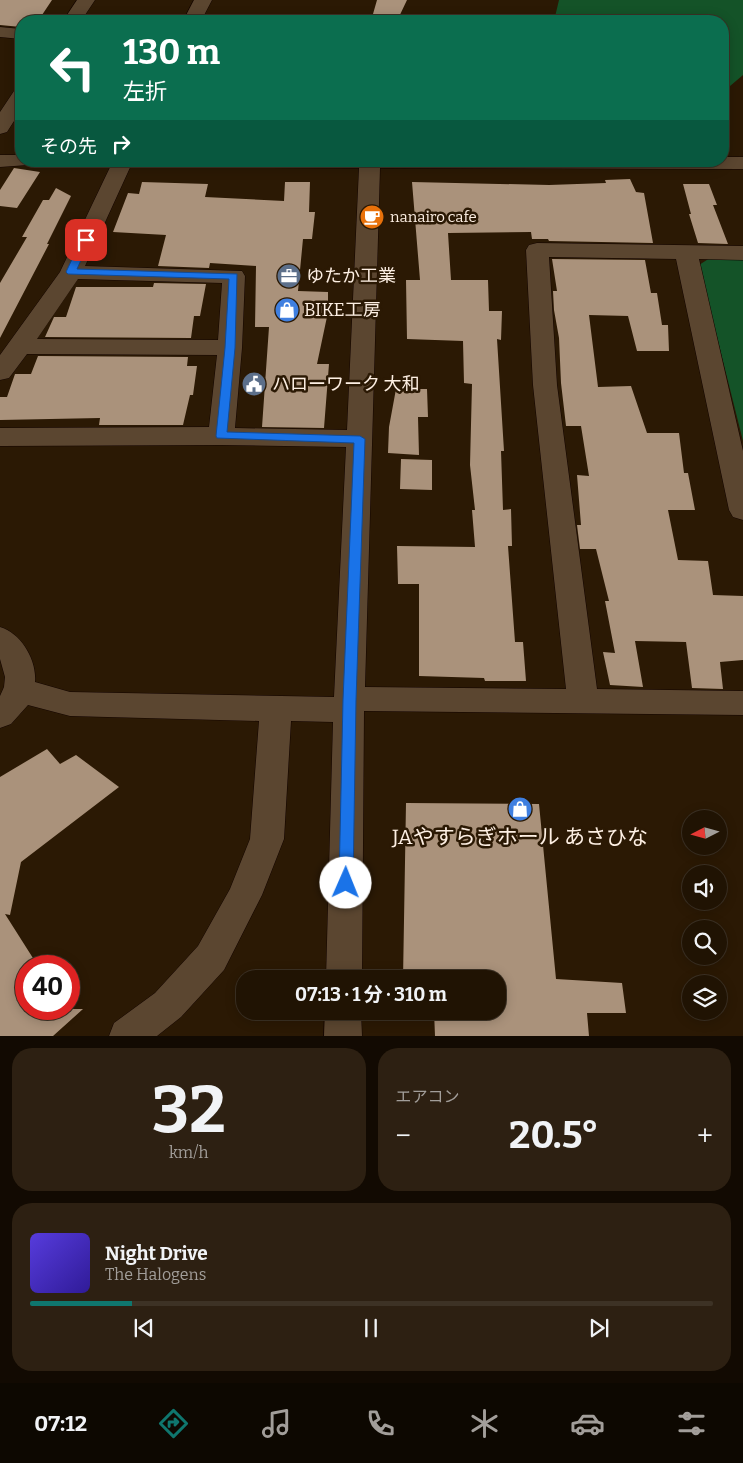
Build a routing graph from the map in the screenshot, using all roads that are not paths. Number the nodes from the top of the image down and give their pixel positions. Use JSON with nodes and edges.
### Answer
{"nodes":[{"id":1,"x":86,"y":0,"type":"edge"},
{"id":2,"x":203,"y":0,"type":"edge"},
{"id":3,"x":76,"y":15,"type":"edge"},
{"id":4,"x":195,"y":15,"type":"edge"},
{"id":5,"x":0,"y":32,"type":"edge"},
{"id":6,"x":15,"y":33,"type":"edge"},
{"id":7,"x":15,"y":104,"type":"edge"},
{"id":8,"x":0,"y":128,"type":"edge"},
{"id":9,"x":0,"y":161,"type":"edge"},
{"id":10,"x":15,"y":161,"type":"edge"},
{"id":11,"x":729,"y":163,"type":"edge"},
{"id":12,"x":743,"y":163,"type":"edge"},
{"id":13,"x":120,"y":167,"type":"edge"},
{"id":14,"x":370,"y":167,"type":"edge"},
{"id":15,"x":686,"y":253,"type":"junction"},
{"id":16,"x":743,"y":253,"type":"edge"},
{"id":17,"x":71,"y":272,"type":"junction"},
{"id":18,"x":20,"y":346,"type":"junction"},
{"id":19,"x":230,"y":348,"type":"junction"},
{"id":20,"x":0,"y":372,"type":"edge"},
{"id":21,"x":221,"y":436,"type":"junction"},
{"id":22,"x":0,"y":437,"type":"edge"},
{"id":23,"x":360,"y":439,"type":"junction"},
{"id":24,"x":743,"y":510,"type":"edge"},
{"id":25,"x":0,"y":638,"type":"edge"},
{"id":26,"x":19,"y":690,"type":"junction"},
{"id":27,"x":583,"y":701,"type":"junction"},
{"id":28,"x":743,"y":703,"type":"edge"},
{"id":29,"x":349,"y":705,"type":"junction"},
{"id":30,"x":276,"y":708,"type":"junction"},
{"id":31,"x":0,"y":715,"type":"edge"},
{"id":32,"x":344,"y":970,"type":"edge"},
{"id":33,"x":343,"y":1020,"type":"edge"},
{"id":34,"x":128,"y":1036,"type":"edge"},
{"id":35,"x":343,"y":1036,"type":"edge"}],
"edges":[{"from":1,"to":3,"type":"street"},
{"from":2,"to":4,"type":"street"},
{"from":5,"to":6,"type":"street"},
{"from":7,"to":8,"type":"street"},
{"from":9,"to":10,"type":"street"},
{"from":11,"to":12,"type":"street"},
{"from":13,"to":17,"type":"street"},
{"from":14,"to":23,"type":"street"},
{"from":15,"to":16,"type":"street"},
{"from":15,"to":24,"type":"street"},
{"from":15,"to":27,"type":"street"},
{"from":17,"to":18,"type":"street"},
{"from":17,"to":19,"type":"street"},
{"from":18,"to":19,"type":"street"},
{"from":18,"to":20,"type":"street"},
{"from":19,"to":21,"type":"street"},
{"from":21,"to":22,"type":"street"},
{"from":21,"to":23,"type":"street"},
{"from":23,"to":29,"type":"street"},
{"from":25,"to":26,"type":"street"},
{"from":26,"to":30,"type":"street"},
{"from":26,"to":31,"type":"street"},
{"from":27,"to":28,"type":"street"},
{"from":27,"to":29,"type":"street"},
{"from":29,"to":30,"type":"street"},
{"from":29,"to":32,"type":"street"},
{"from":30,"to":34,"type":"street"},
{"from":33,"to":35,"type":"street"}]}
